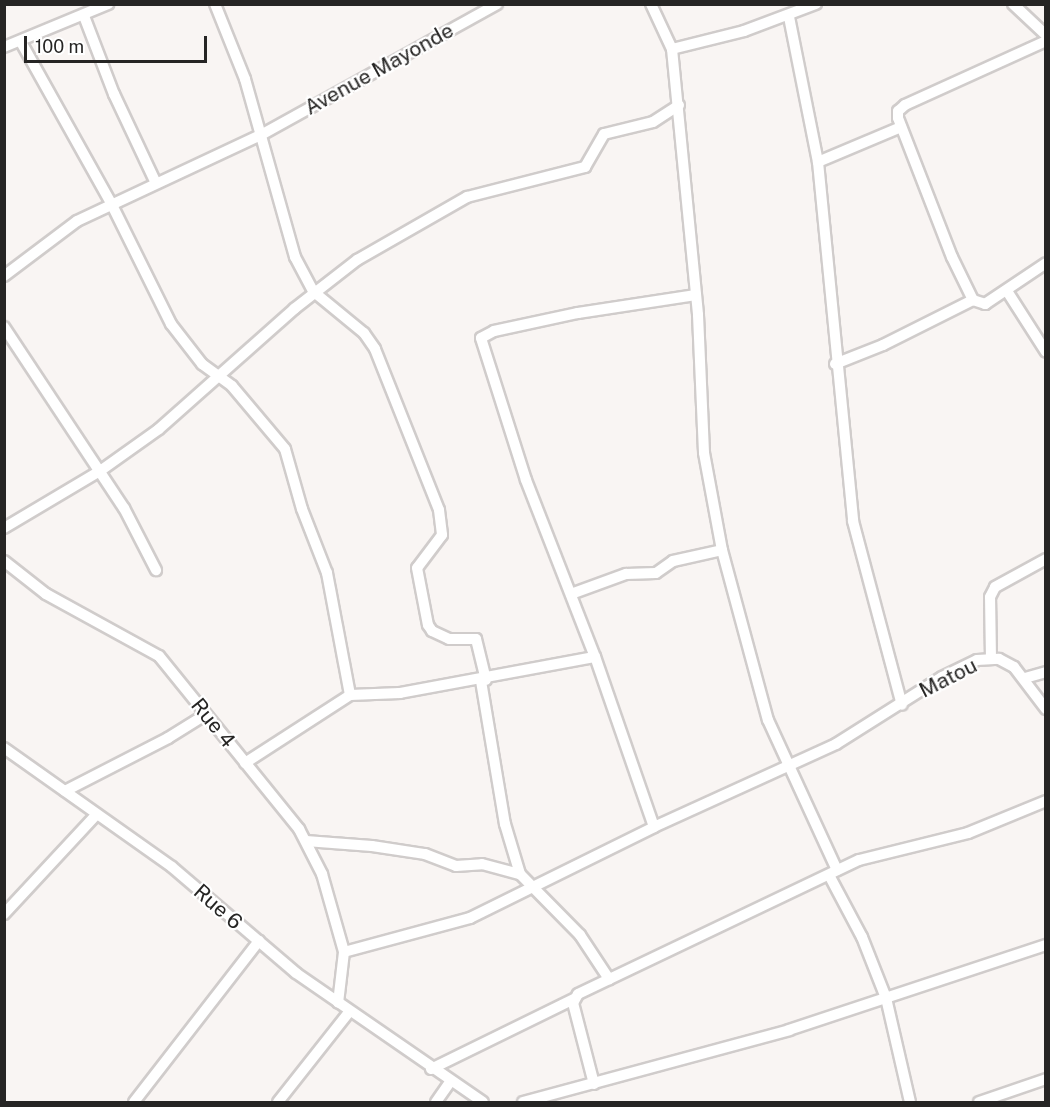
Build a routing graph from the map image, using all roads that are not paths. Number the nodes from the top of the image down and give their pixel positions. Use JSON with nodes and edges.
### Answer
{"nodes":[{"id":1,"x":108,"y":4,"type":"edge"},
{"id":2,"x":215,"y":4,"type":"edge"},
{"id":3,"x":497,"y":4,"type":"edge"},
{"id":4,"x":651,"y":4,"type":"edge"},
{"id":5,"x":816,"y":4,"type":"edge"},
{"id":6,"x":1013,"y":4,"type":"edge"},
{"id":7,"x":84,"y":16,"type":"junction"},
{"id":8,"x":789,"y":17,"type":"junction"},
{"id":9,"x":1046,"y":35,"type":"edge"},
{"id":10,"x":1046,"y":41,"type":"edge"},
{"id":11,"x":21,"y":42,"type":"junction"},
{"id":12,"x":4,"y":47,"type":"edge"},
{"id":13,"x":672,"y":49,"type":"junction"},
{"id":14,"x":679,"y":105,"type":"junction"},
{"id":15,"x":901,"y":127,"type":"junction"},
{"id":16,"x":261,"y":135,"type":"junction"},
{"id":17,"x":818,"y":162,"type":"junction"},
{"id":18,"x":155,"y":181,"type":"junction"},
{"id":19,"x":111,"y":203,"type":"junction"},
{"id":20,"x":1046,"y":264,"type":"edge"},
{"id":21,"x":4,"y":276,"type":"edge"},
{"id":22,"x":1007,"y":291,"type":"junction"},
{"id":23,"x":314,"y":292,"type":"junction"},
{"id":24,"x":696,"y":295,"type":"junction"},
{"id":25,"x":973,"y":300,"type":"junction"},
{"id":26,"x":4,"y":327,"type":"edge"},
{"id":27,"x":1046,"y":352,"type":"edge"},
{"id":28,"x":835,"y":364,"type":"junction"},
{"id":29,"x":217,"y":377,"type":"junction"},
{"id":30,"x":100,"y":471,"type":"junction"},
{"id":31,"x":4,"y":528,"type":"edge"},
{"id":32,"x":722,"y":550,"type":"junction"},
{"id":33,"x":1046,"y":559,"type":"edge"},
{"id":34,"x":4,"y":561,"type":"edge"},
{"id":35,"x":156,"y":570,"type":"dead end"},
{"id":36,"x":571,"y":594,"type":"junction"},
{"id":37,"x":595,"y":657,"type":"junction"},
{"id":38,"x":991,"y":659,"type":"junction"},
{"id":39,"x":1046,"y":672,"type":"edge"},
{"id":40,"x":1025,"y":678,"type":"junction"},
{"id":41,"x":484,"y":680,"type":"junction"},
{"id":42,"x":350,"y":695,"type":"junction"},
{"id":43,"x":902,"y":705,"type":"junction"},
{"id":44,"x":1046,"y":709,"type":"edge"},
{"id":45,"x":205,"y":715,"type":"junction"},
{"id":46,"x":4,"y":748,"type":"edge"},
{"id":47,"x":245,"y":763,"type":"junction"},
{"id":48,"x":789,"y":766,"type":"junction"},
{"id":49,"x":65,"y":791,"type":"junction"},
{"id":50,"x":1046,"y":801,"type":"edge"},
{"id":51,"x":96,"y":815,"type":"junction"},
{"id":52,"x":654,"y":827,"type":"junction"},
{"id":53,"x":306,"y":842,"type":"junction"},
{"id":54,"x":833,"y":872,"type":"junction"},
{"id":55,"x":520,"y":874,"type":"junction"},
{"id":56,"x":534,"y":886,"type":"junction"},
{"id":57,"x":4,"y":914,"type":"edge"},
{"id":58,"x":259,"y":941,"type":"junction"},
{"id":59,"x":1046,"y":945,"type":"edge"},
{"id":60,"x":344,"y":952,"type":"junction"},
{"id":61,"x":609,"y":978,"type":"junction"},
{"id":62,"x":886,"y":998,"type":"junction"},
{"id":63,"x":574,"y":999,"type":"junction"},
{"id":64,"x":338,"y":1003,"type":"junction"},
{"id":65,"x":349,"y":1012,"type":"junction"},
{"id":66,"x":431,"y":1069,"type":"junction"},
{"id":67,"x":1046,"y":1079,"type":"edge"},
{"id":68,"x":450,"y":1082,"type":"junction"},
{"id":69,"x":594,"y":1084,"type":"junction"},
{"id":70,"x":134,"y":1102,"type":"edge"},
{"id":71,"x":278,"y":1102,"type":"edge"},
{"id":72,"x":436,"y":1102,"type":"edge"},
{"id":73,"x":483,"y":1102,"type":"edge"},
{"id":74,"x":523,"y":1102,"type":"edge"},
{"id":75,"x":910,"y":1102,"type":"edge"},
{"id":76,"x":979,"y":1102,"type":"edge"}],
"edges":[{"from":1,"to":7,"type":"street"},
{"from":2,"to":16,"type":"street"},
{"from":3,"to":16,"type":"street","name":"Avenue Mayonde"},
{"from":4,"to":13,"type":"street"},
{"from":5,"to":8,"type":"street"},
{"from":6,"to":9,"type":"street"},
{"from":7,"to":11,"type":"street"},
{"from":7,"to":18,"type":"street"},
{"from":8,"to":13,"type":"street"},
{"from":8,"to":17,"type":"street"},
{"from":10,"to":15,"type":"street"},
{"from":11,"to":12,"type":"street"},
{"from":11,"to":19,"type":"street"},
{"from":13,"to":14,"type":"street"},
{"from":14,"to":23,"type":"street"},
{"from":14,"to":24,"type":"street"},
{"from":15,"to":17,"type":"street"},
{"from":15,"to":25,"type":"street"},
{"from":16,"to":18,"type":"street","name":"Avenue Mayonde"},
{"from":16,"to":23,"type":"street"},
{"from":17,"to":28,"type":"street"},
{"from":18,"to":19,"type":"street","name":"Avenue Mayonde"},
{"from":19,"to":21,"type":"street","name":"Avenue Mayonde"},
{"from":19,"to":29,"type":"street"},
{"from":20,"to":22,"type":"street"},
{"from":22,"to":25,"type":"street"},
{"from":22,"to":27,"type":"street"},
{"from":23,"to":29,"type":"street"},
{"from":23,"to":41,"type":"street"},
{"from":24,"to":32,"type":"street"},
{"from":24,"to":36,"type":"street"},
{"from":25,"to":28,"type":"street"},
{"from":26,"to":30,"type":"street"},
{"from":28,"to":43,"type":"street"},
{"from":29,"to":30,"type":"street"},
{"from":29,"to":42,"type":"street"},
{"from":30,"to":31,"type":"street"},
{"from":30,"to":35,"type":"street"},
{"from":32,"to":36,"type":"street"},
{"from":32,"to":48,"type":"street"},
{"from":33,"to":38,"type":"street"},
{"from":34,"to":45,"type":"street","name":"Rue 4"},
{"from":36,"to":37,"type":"street"},
{"from":37,"to":41,"type":"street"},
{"from":37,"to":52,"type":"street"},
{"from":38,"to":40,"type":"street","name":"Matou"},
{"from":38,"to":43,"type":"street","name":"Matou"},
{"from":39,"to":40,"type":"street"},
{"from":40,"to":44,"type":"street","name":"Matou"},
{"from":41,"to":42,"type":"street"},
{"from":41,"to":55,"type":"street"},
{"from":42,"to":47,"type":"street"},
{"from":43,"to":48,"type":"street","name":"Matou"},
{"from":45,"to":47,"type":"street","name":"Rue 4"},
{"from":45,"to":49,"type":"street"},
{"from":46,"to":49,"type":"street","name":"Rue 6"},
{"from":47,"to":53,"type":"street","name":"Rue 4"},
{"from":48,"to":52,"type":"street","name":"Matou"},
{"from":48,"to":54,"type":"street"},
{"from":49,"to":51,"type":"street","name":"Rue 6"},
{"from":50,"to":54,"type":"street"},
{"from":51,"to":57,"type":"street"},
{"from":51,"to":58,"type":"street","name":"Rue 6"},
{"from":52,"to":56,"type":"street","name":"Matou"},
{"from":53,"to":55,"type":"street"},
{"from":53,"to":60,"type":"street","name":"Rue 4"},
{"from":54,"to":61,"type":"street"},
{"from":54,"to":62,"type":"street"},
{"from":55,"to":56,"type":"street"},
{"from":56,"to":60,"type":"street","name":"Matou"},
{"from":56,"to":61,"type":"street"},
{"from":58,"to":64,"type":"street","name":"Rue 6"},
{"from":58,"to":70,"type":"street"},
{"from":59,"to":62,"type":"street"},
{"from":60,"to":64,"type":"street"},
{"from":61,"to":63,"type":"street"},
{"from":62,"to":69,"type":"street"},
{"from":62,"to":75,"type":"street"},
{"from":63,"to":66,"type":"street"},
{"from":63,"to":69,"type":"street"},
{"from":64,"to":65,"type":"street"},
{"from":65,"to":66,"type":"street"},
{"from":65,"to":71,"type":"street"},
{"from":66,"to":68,"type":"street"},
{"from":67,"to":76,"type":"street"},
{"from":68,"to":72,"type":"street"},
{"from":68,"to":73,"type":"street"},
{"from":69,"to":74,"type":"street"}]}
